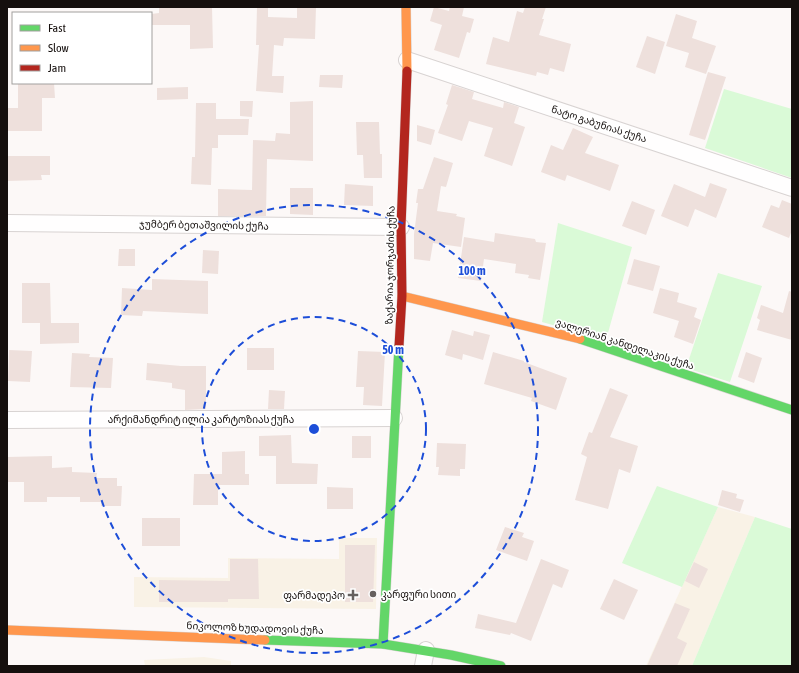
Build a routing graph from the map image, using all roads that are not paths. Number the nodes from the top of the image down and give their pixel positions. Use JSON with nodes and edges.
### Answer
{"nodes":[{"id":1,"x":406,"y":7,"type":"edge"},
{"id":2,"x":407,"y":60,"type":"junction"},
{"id":3,"x":792,"y":188,"type":"edge"},
{"id":4,"x":7,"y":224,"type":"edge"},
{"id":5,"x":401,"y":227,"type":"junction"},
{"id":6,"x":402,"y":296,"type":"junction"},
{"id":7,"x":792,"y":410,"type":"edge"},
{"id":8,"x":394,"y":418,"type":"junction"},
{"id":9,"x":7,"y":420,"type":"edge"},
{"id":10,"x":7,"y":630,"type":"edge"},
{"id":11,"x":383,"y":644,"type":"junction"},
{"id":12,"x":426,"y":650,"type":"junction"},
{"id":13,"x":423,"y":666,"type":"edge"},
{"id":14,"x":501,"y":666,"type":"edge"}],
"edges":[{"from":1,"to":2,"type":"street","name":"ზაქარია ჯორჯაძის ქუჩა"},
{"from":2,"to":3,"type":"street","name":"ნატო გაბუნიას ქუჩა"},
{"from":2,"to":5,"type":"street","name":"ზაქარია ჯორჯაძის ქუჩა"},
{"from":4,"to":5,"type":"street","name":"ჯუმბერ ბეთაშვილის ქუჩა"},
{"from":5,"to":6,"type":"street","name":"ზაქარია ჯორჯაძის ქუჩა"},
{"from":6,"to":7,"type":"street","name":"ვალერიან კანდელაკის ქუჩა"},
{"from":6,"to":8,"type":"street","name":"ზაქარია ჯორჯაძის ქუჩა"},
{"from":8,"to":9,"type":"street","name":"არქიმანდრიტ ილია კარტოზიას ქუჩა"},
{"from":8,"to":11,"type":"street","name":"ზაქარია ჯორჯაძის ქუჩა"},
{"from":10,"to":11,"type":"street","name":"ნიკოლოზ ხუდადოვის ქუჩა"},
{"from":11,"to":12,"type":"street","name":"ნიკოლოზ ხუდადოვის ქუჩა"},
{"from":12,"to":13,"type":"street"},
{"from":12,"to":14,"type":"street","name":"ნიკოლოზ ხუდადოვის ქუჩა"}]}
